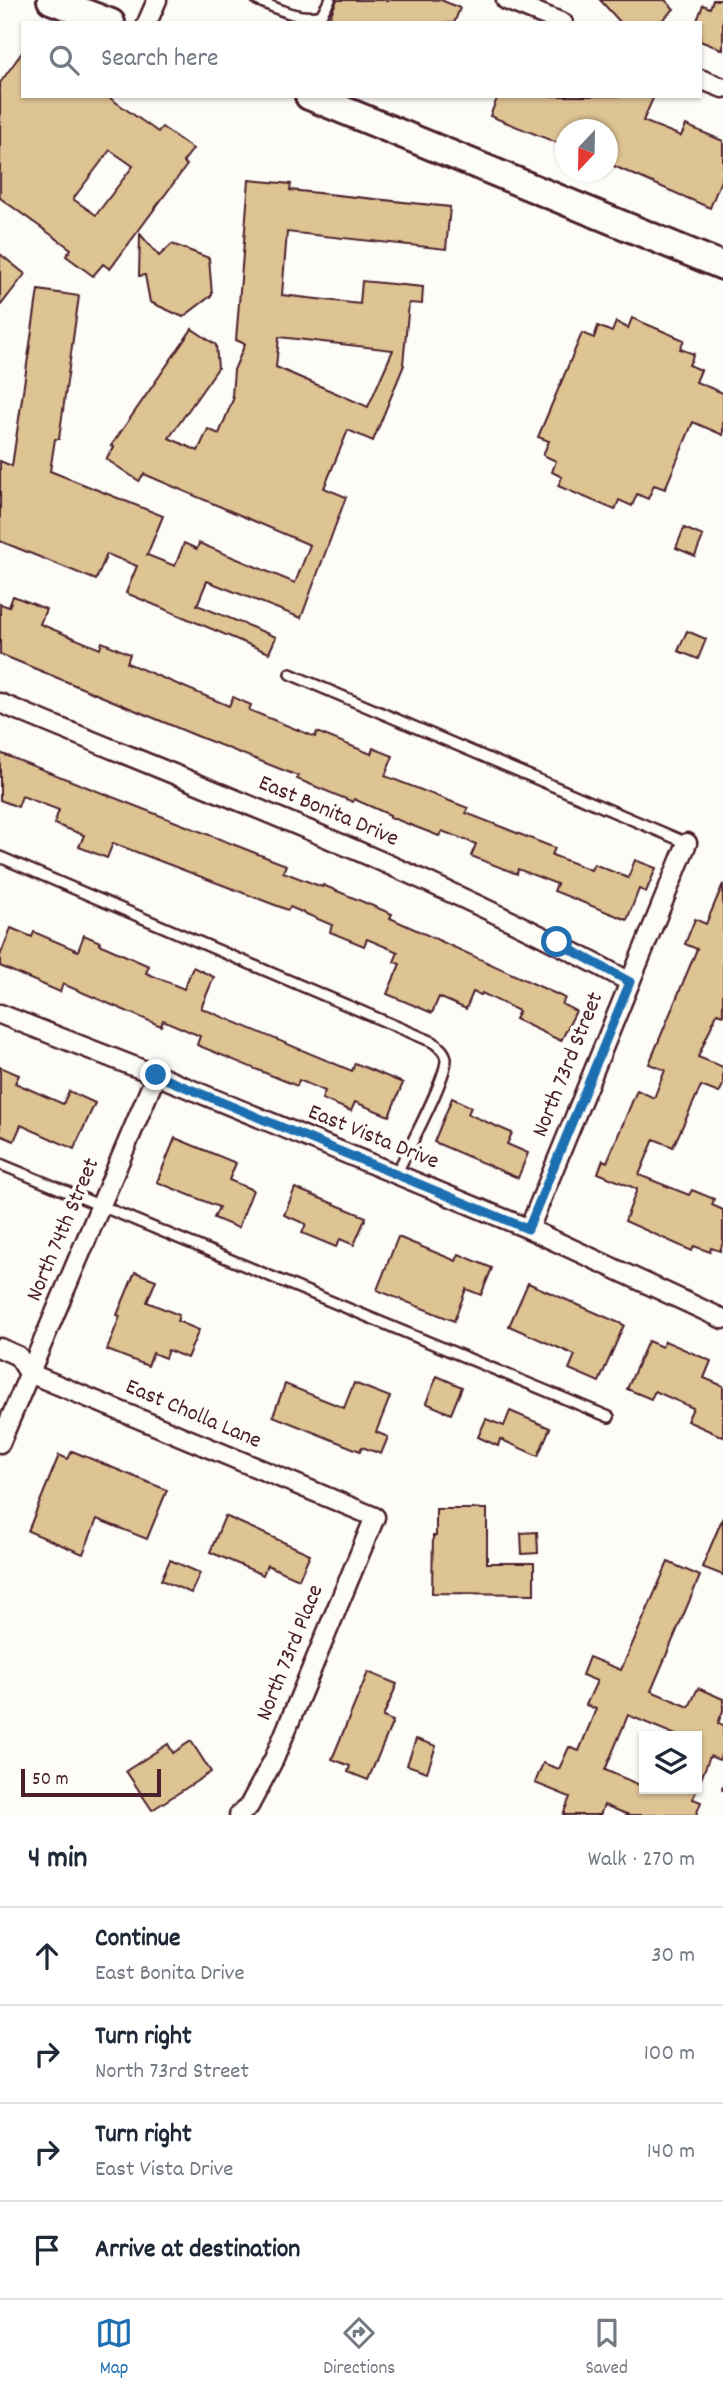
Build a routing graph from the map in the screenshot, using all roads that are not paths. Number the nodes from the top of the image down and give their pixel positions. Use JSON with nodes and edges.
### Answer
{"nodes":[{"id":1,"x":51,"y":0,"type":"edge"},
{"id":2,"x":157,"y":0,"type":"edge"},
{"id":3,"x":257,"y":0,"type":"edge"},
{"id":4,"x":330,"y":0,"type":"edge"},
{"id":5,"x":517,"y":2,"type":"edge"},
{"id":6,"x":106,"y":21,"type":"edge"},
{"id":7,"x":148,"y":21,"type":"edge"},
{"id":8,"x":558,"y":21,"type":"edge"},
{"id":9,"x":702,"y":80,"type":"edge"},
{"id":10,"x":723,"y":88,"type":"edge"},
{"id":11,"x":314,"y":98,"type":"edge"},
{"id":12,"x":723,"y":266,"type":"edge"},
{"id":13,"x":290,"y":674,"type":"dead end"},
{"id":14,"x":0,"y":704,"type":"edge"},
{"id":15,"x":687,"y":843,"type":"joint"},
{"id":16,"x":0,"y":857,"type":"edge"},
{"id":17,"x":630,"y":982,"type":"junction"},
{"id":18,"x":0,"y":1014,"type":"edge"},
{"id":19,"x":156,"y":1075,"type":"junction"},
{"id":20,"x":0,"y":1164,"type":"edge"},
{"id":21,"x":396,"y":1175,"type":"junction"},
{"id":22,"x":100,"y":1207,"type":"junction"},
{"id":23,"x":528,"y":1229,"type":"junction"},
{"id":24,"x":723,"y":1319,"type":"edge"},
{"id":25,"x":0,"y":1348,"type":"edge"},
{"id":26,"x":29,"y":1373,"type":"junction"},
{"id":27,"x":609,"y":1417,"type":"dead end"},
{"id":28,"x":0,"y":1443,"type":"edge"},
{"id":29,"x":375,"y":1517,"type":"joint"},
{"id":30,"x":244,"y":1810,"type":"edge"}],
"edges":[{"from":1,"to":6,"type":"main road"},
{"from":2,"to":7,"type":"street"},
{"from":3,"to":4,"type":"lane"},
{"from":5,"to":8,"type":"street"},
{"from":9,"to":10,"type":"street"},
{"from":11,"to":12,"type":"main road"},
{"from":13,"to":15,"type":"lane"},
{"from":14,"to":17,"type":"street","name":"East Bonita Drive"},
{"from":15,"to":17,"type":"street","name":"North 73rd Street"},
{"from":16,"to":21,"type":"lane"},
{"from":17,"to":23,"type":"street","name":"North 73rd Street"},
{"from":18,"to":19,"type":"street","name":"East Vista Drive"},
{"from":19,"to":21,"type":"street","name":"East Vista Drive"},
{"from":19,"to":22,"type":"street","name":"North 74th Street"},
{"from":20,"to":22,"type":"lane"},
{"from":21,"to":23,"type":"street","name":"East Vista Drive"},
{"from":22,"to":26,"type":"street","name":"North 74th Street"},
{"from":22,"to":27,"type":"lane"},
{"from":23,"to":24,"type":"street","name":"East Vista Drive"},
{"from":25,"to":26,"type":"street","name":"East Cholla Lane"},
{"from":26,"to":28,"type":"street","name":"North 74th Street"},
{"from":26,"to":29,"type":"street","name":"East Cholla Lane"},
{"from":29,"to":30,"type":"street","name":"North 73rd Place"}]}
